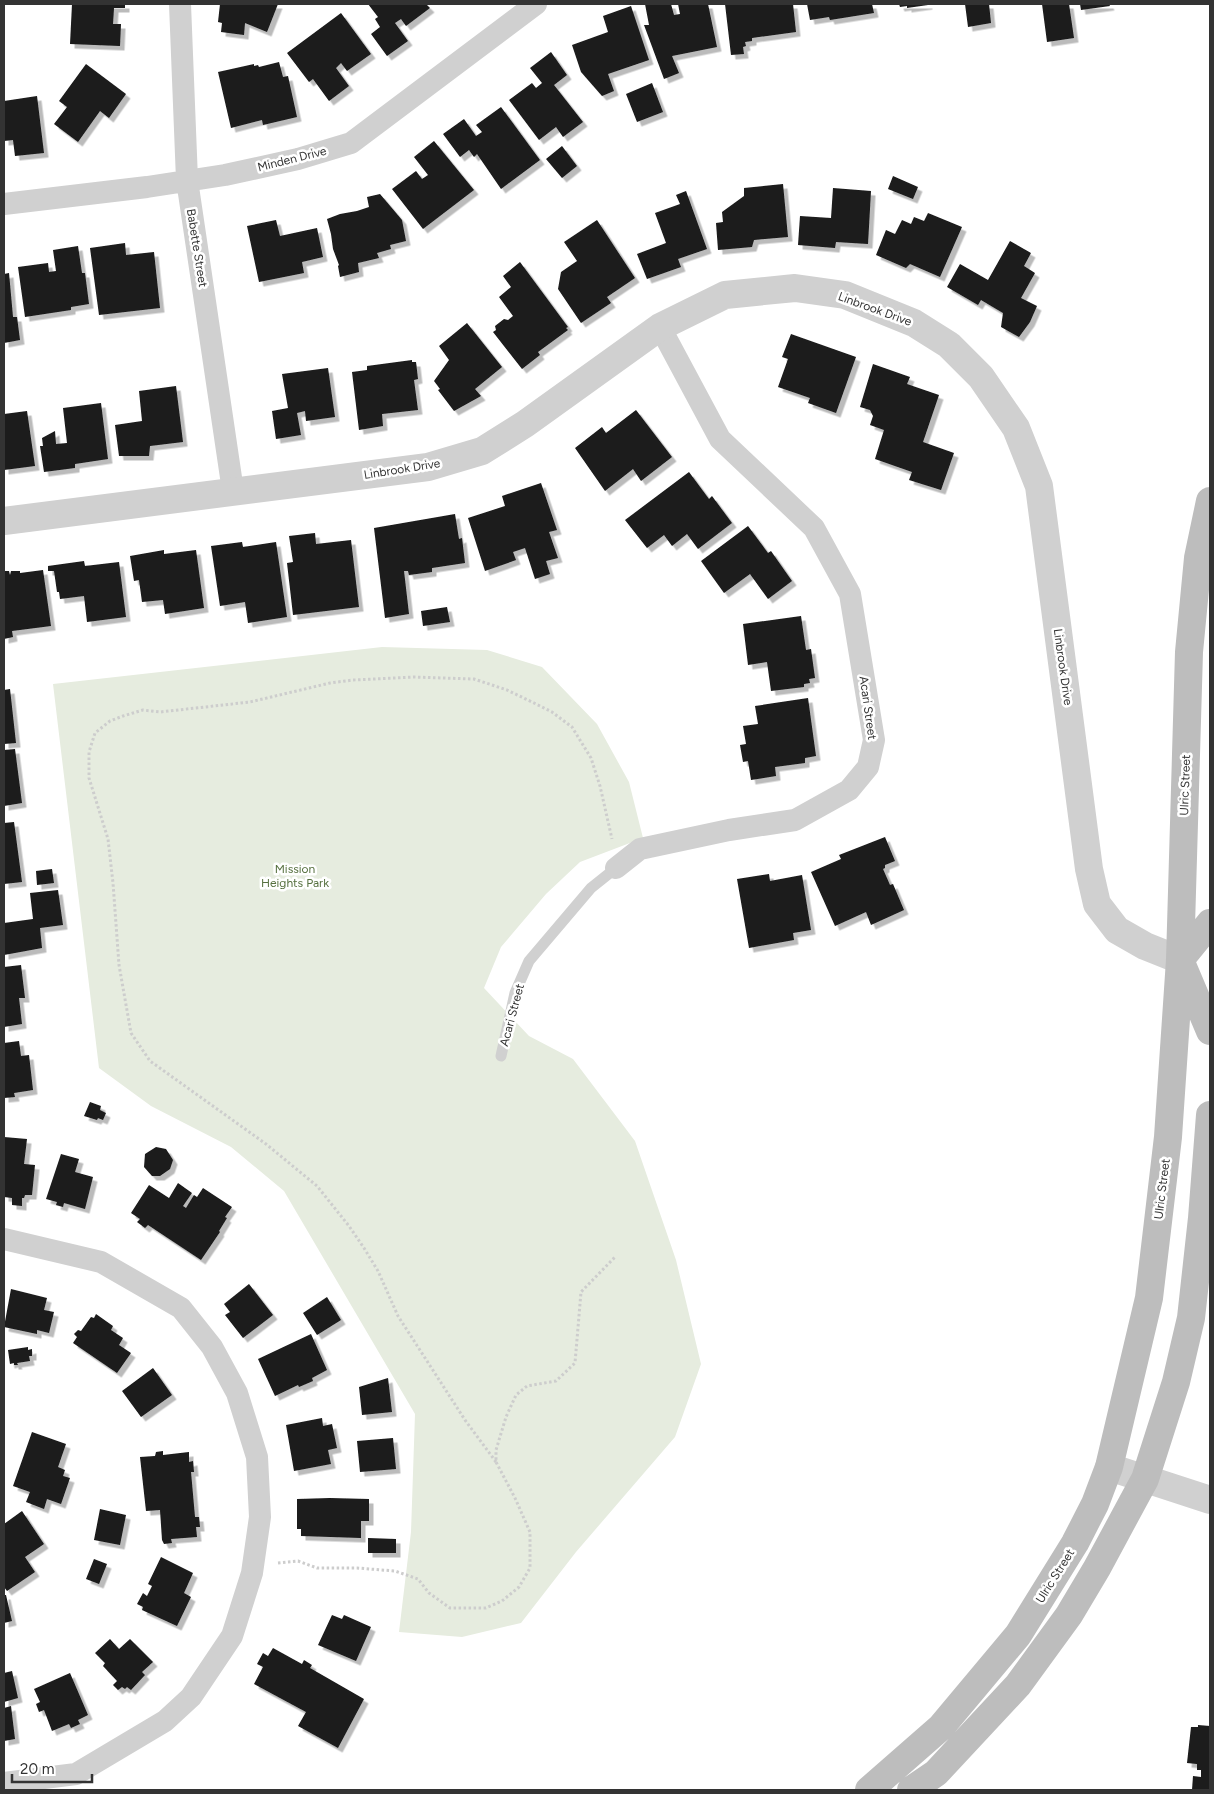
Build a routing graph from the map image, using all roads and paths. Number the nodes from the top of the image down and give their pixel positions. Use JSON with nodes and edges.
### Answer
{"nodes":[{"id":1,"x":180,"y":4,"type":"edge"},
{"id":2,"x":536,"y":4,"type":"edge"},
{"id":3,"x":186,"y":180,"type":"junction"},
{"id":4,"x":4,"y":204,"type":"edge"},
{"id":5,"x":660,"y":327,"type":"junction"},
{"id":6,"x":233,"y":491,"type":"junction"},
{"id":7,"x":1210,"y":501,"type":"edge"},
{"id":8,"x":4,"y":521,"type":"edge"},
{"id":9,"x":616,"y":868,"type":"junction"},
{"id":10,"x":1210,"y":923,"type":"edge"},
{"id":11,"x":1180,"y":960,"type":"junction"},
{"id":12,"x":1210,"y":1031,"type":"edge"},
{"id":13,"x":502,"y":1056,"type":"dead end"},
{"id":14,"x":1210,"y":1115,"type":"edge"},
{"id":15,"x":4,"y":1239,"type":"edge"},
{"id":16,"x":616,"y":1256,"type":"dead end"},
{"id":17,"x":496,"y":1462,"type":"junction"},
{"id":18,"x":1109,"y":1467,"type":"junction"},
{"id":19,"x":1145,"y":1479,"type":"junction"},
{"id":20,"x":1210,"y":1500,"type":"edge"},
{"id":21,"x":254,"y":1564,"type":"junction"},
{"id":22,"x":4,"y":1783,"type":"edge"},
{"id":23,"x":869,"y":1790,"type":"edge"},
{"id":24,"x":911,"y":1790,"type":"edge"}],
"edges":[{"from":1,"to":3,"type":"street","name":"Babette Street"},
{"from":2,"to":3,"type":"street","name":"Minden Drive"},
{"from":3,"to":4,"type":"street","name":"Minden Drive"},
{"from":3,"to":6,"type":"street","name":"Babette Street"},
{"from":5,"to":6,"type":"street","name":"Linbrook Drive"},
{"from":5,"to":9,"type":"street","name":"Acari Street"},
{"from":5,"to":11,"type":"street","name":"Linbrook Drive"},
{"from":6,"to":8,"type":"street","name":"Linbrook Drive"},
{"from":7,"to":11,"type":"main road","name":"Ulric Street"},
{"from":9,"to":13,"type":"lane","name":"Acari Street"},
{"from":9,"to":17,"type":"path"},
{"from":10,"to":11,"type":"main road"},
{"from":11,"to":12,"type":"main road"},
{"from":11,"to":18,"type":"main road","name":"Ulric Street"},
{"from":14,"to":19,"type":"main road"},
{"from":15,"to":21,"type":"street"},
{"from":16,"to":17,"type":"path"},
{"from":17,"to":21,"type":"path"},
{"from":18,"to":19,"type":"street"},
{"from":18,"to":23,"type":"main road","name":"Ulric Street"},
{"from":19,"to":20,"type":"street"},
{"from":19,"to":24,"type":"main road"},
{"from":21,"to":22,"type":"street"}]}
